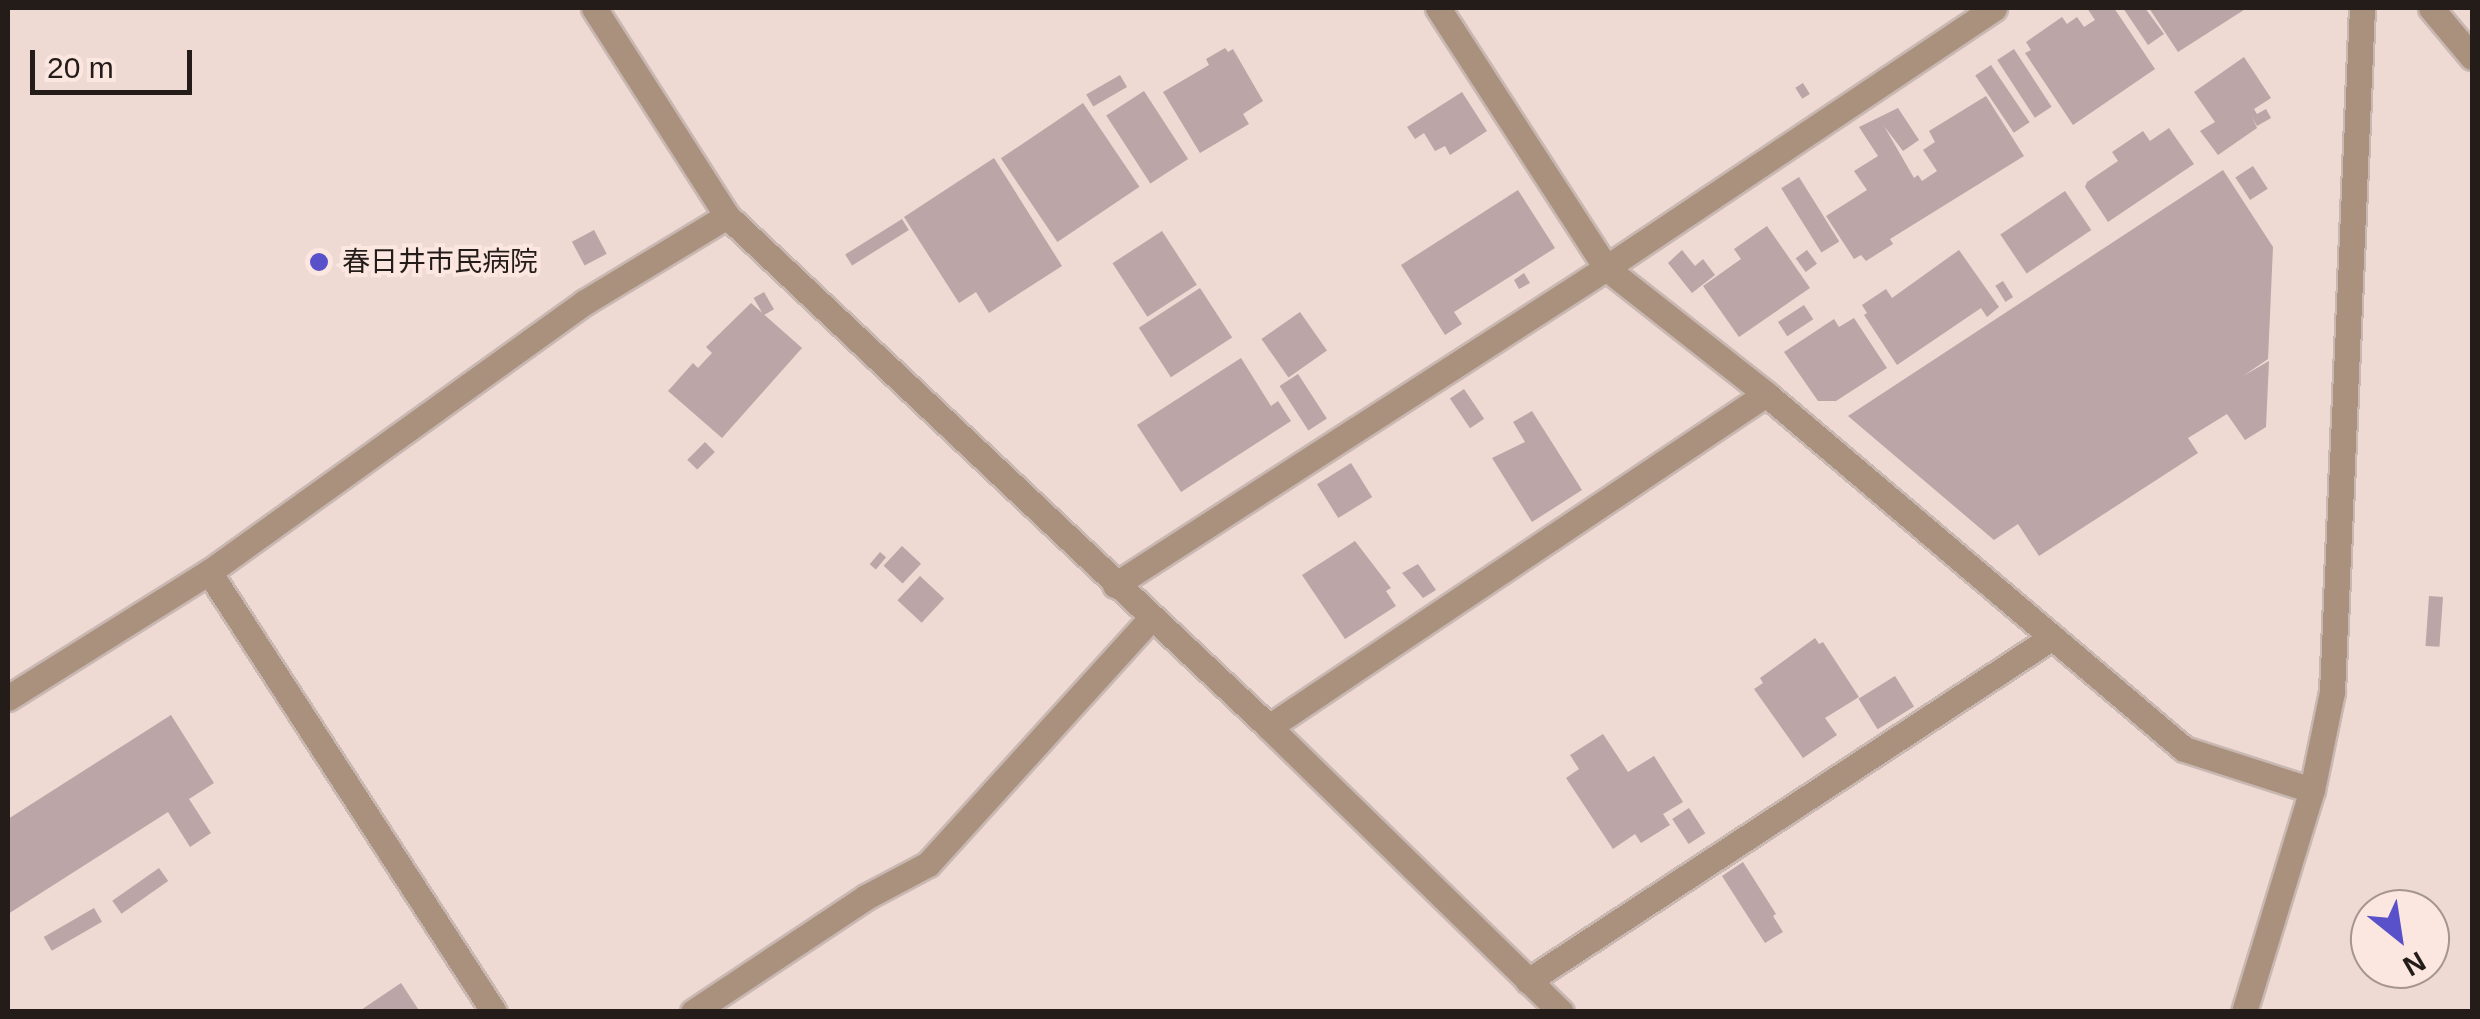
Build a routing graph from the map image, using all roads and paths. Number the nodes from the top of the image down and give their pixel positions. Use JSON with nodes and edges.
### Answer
{"nodes":[{"id":1,"x":594,"y":8,"type":"edge"},
{"id":2,"x":1438,"y":8,"type":"edge"},
{"id":3,"x":1994,"y":8,"type":"edge"},
{"id":4,"x":2362,"y":8,"type":"edge"},
{"id":5,"x":2431,"y":8,"type":"edge"},
{"id":6,"x":2472,"y":57,"type":"edge"},
{"id":7,"x":727,"y":216,"type":"junction"},
{"id":8,"x":1606,"y":268,"type":"junction"},
{"id":9,"x":1766,"y":394,"type":"junction"},
{"id":10,"x":210,"y":572,"type":"junction"},
{"id":11,"x":1115,"y":585,"type":"junction"},
{"id":12,"x":1151,"y":618,"type":"junction"},
{"id":13,"x":2051,"y":638,"type":"junction"},
{"id":14,"x":8,"y":698,"type":"edge"},
{"id":15,"x":1268,"y":727,"type":"junction"},
{"id":16,"x":2312,"y":790,"type":"junction"},
{"id":17,"x":1528,"y":981,"type":"junction"},
{"id":18,"x":494,"y":1012,"type":"edge"},
{"id":19,"x":693,"y":1012,"type":"edge"},
{"id":20,"x":1561,"y":1012,"type":"edge"},
{"id":21,"x":2244,"y":1012,"type":"edge"}],
"edges":[{"from":1,"to":7,"type":"street"},
{"from":2,"to":8,"type":"street"},
{"from":3,"to":8,"type":"street"},
{"from":4,"to":16,"type":"street"},
{"from":5,"to":6,"type":"street"},
{"from":7,"to":10,"type":"street"},
{"from":7,"to":11,"type":"street"},
{"from":8,"to":9,"type":"street"},
{"from":8,"to":11,"type":"street"},
{"from":9,"to":13,"type":"street"},
{"from":9,"to":15,"type":"street"},
{"from":10,"to":14,"type":"street"},
{"from":10,"to":18,"type":"street"},
{"from":11,"to":12,"type":"street"},
{"from":12,"to":15,"type":"street"},
{"from":12,"to":19,"type":"street"},
{"from":13,"to":16,"type":"street"},
{"from":13,"to":17,"type":"street"},
{"from":15,"to":17,"type":"street"},
{"from":16,"to":21,"type":"street"},
{"from":17,"to":20,"type":"street"}]}
